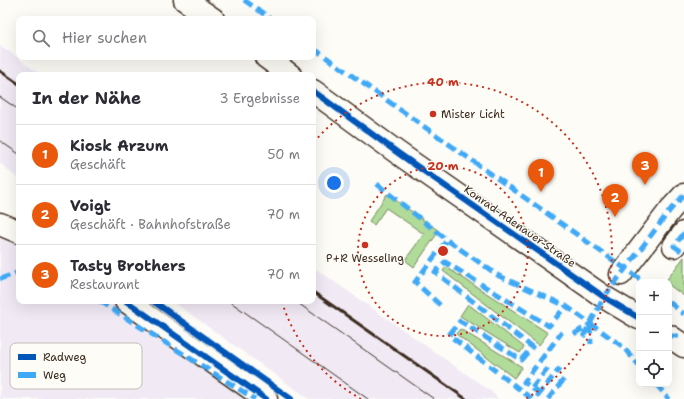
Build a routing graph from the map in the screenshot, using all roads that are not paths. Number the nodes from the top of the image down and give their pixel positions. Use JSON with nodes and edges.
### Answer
{"nodes":[{"id":1,"x":186,"y":0,"type":"edge"},
{"id":2,"x":210,"y":16,"type":"edge"},
{"id":3,"x":270,"y":60,"type":"edge"},
{"id":4,"x":286,"y":72,"type":"edge"},
{"id":5,"x":316,"y":93,"type":"edge"},
{"id":6,"x":684,"y":195,"type":"edge"},
{"id":7,"x":0,"y":224,"type":"edge"},
{"id":8,"x":16,"y":231,"type":"edge"},
{"id":9,"x":621,"y":274,"type":"dead end"},
{"id":10,"x":130,"y":304,"type":"edge"},
{"id":11,"x":636,"y":316,"type":"edge"},
{"id":12,"x":672,"y":338,"type":"edge"},
{"id":13,"x":684,"y":346,"type":"edge"},
{"id":14,"x":266,"y":399,"type":"edge"}],
"edges":[{"from":1,"to":2,"type":"main road"},
{"from":3,"to":4,"type":"main road"},
{"from":5,"to":11,"type":"main road","name":"Konrad-Adenauer-Straße"},
{"from":6,"to":9,"type":"main road"},
{"from":7,"to":8,"type":"main road"},
{"from":10,"to":14,"type":"main road"},
{"from":12,"to":13,"type":"main road"}]}
